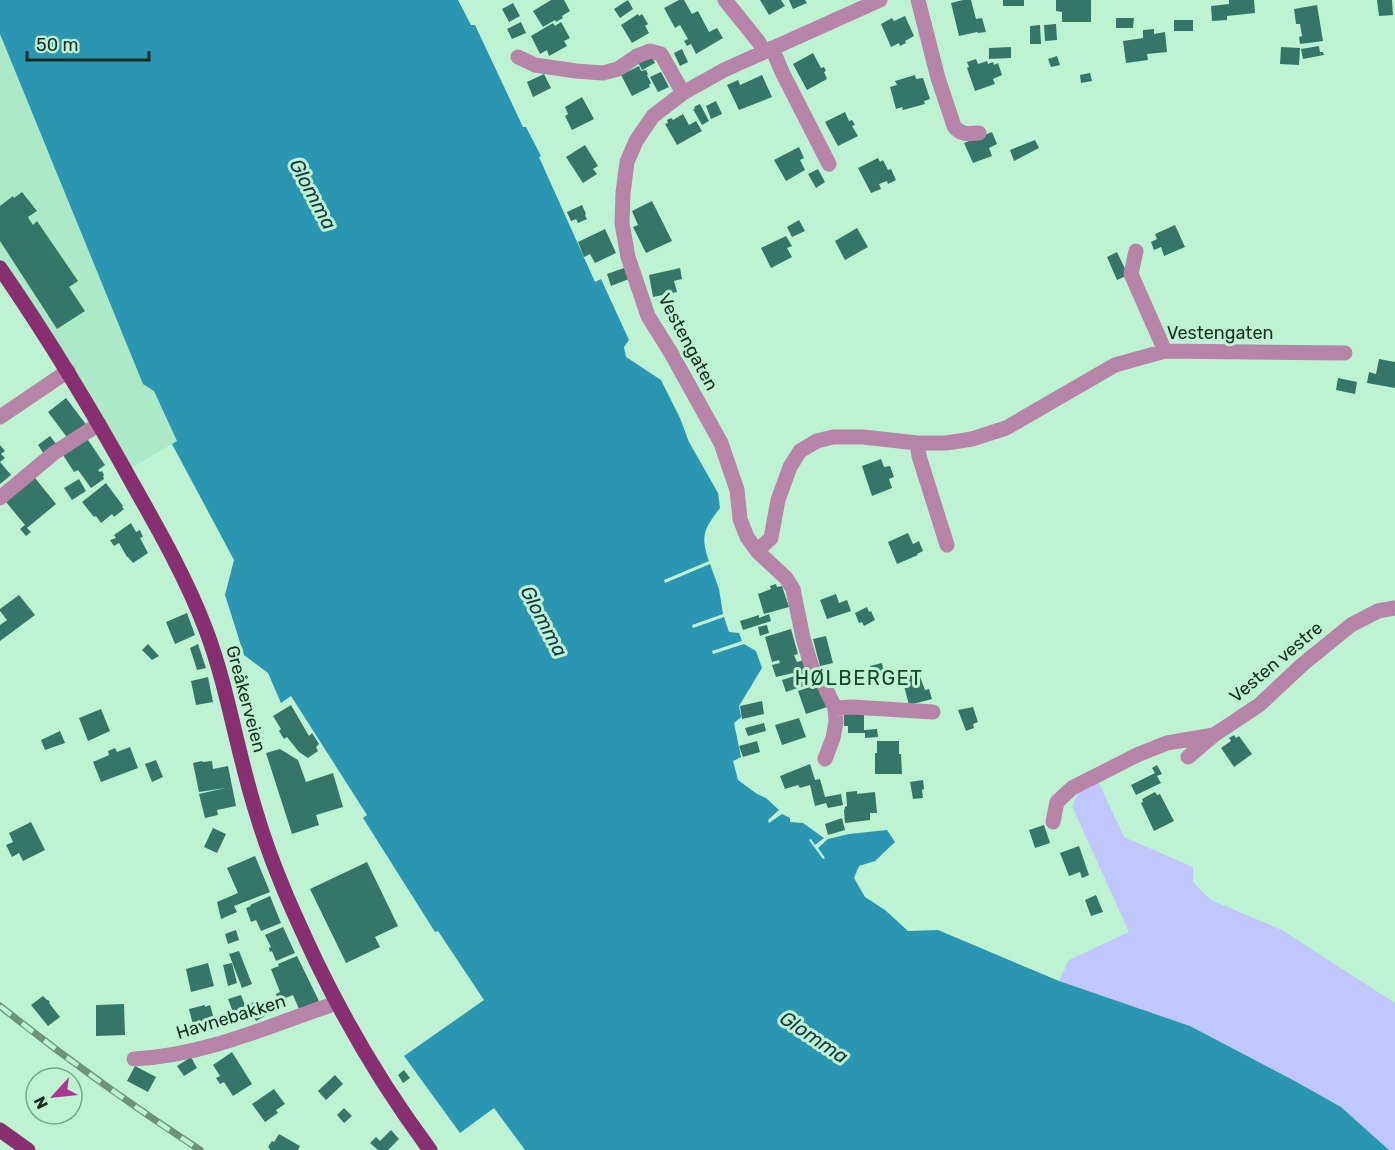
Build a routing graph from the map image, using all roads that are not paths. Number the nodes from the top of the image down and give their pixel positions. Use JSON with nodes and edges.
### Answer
{"nodes":[{"id":1,"x":726,"y":0,"type":"edge"},
{"id":2,"x":879,"y":0,"type":"edge"},
{"id":3,"x":918,"y":0,"type":"edge"},
{"id":4,"x":768,"y":50,"type":"junction"},
{"id":5,"x":518,"y":57,"type":"dead end"},
{"id":6,"x":683,"y":93,"type":"junction"},
{"id":7,"x":979,"y":133,"type":"dead end"},
{"id":8,"x":830,"y":164,"type":"dead end"},
{"id":9,"x":1136,"y":250,"type":"dead end"},
{"id":10,"x":0,"y":268,"type":"edge"},
{"id":11,"x":1164,"y":351,"type":"junction"},
{"id":12,"x":1344,"y":353,"type":"dead end"},
{"id":13,"x":68,"y":371,"type":"junction"},
{"id":14,"x":0,"y":417,"type":"edge"},
{"id":15,"x":99,"y":424,"type":"junction"},
{"id":16,"x":917,"y":443,"type":"junction"},
{"id":17,"x":0,"y":498,"type":"edge"},
{"id":18,"x":947,"y":545,"type":"dead end"},
{"id":19,"x":757,"y":551,"type":"junction"},
{"id":20,"x":1395,"y":608,"type":"edge"},
{"id":21,"x":835,"y":708,"type":"junction"},
{"id":22,"x":933,"y":712,"type":"dead end"},
{"id":23,"x":1214,"y":735,"type":"junction"},
{"id":24,"x":1188,"y":758,"type":"dead end"},
{"id":25,"x":825,"y":759,"type":"dead end"},
{"id":26,"x":1053,"y":822,"type":"dead end"},
{"id":27,"x":337,"y":1003,"type":"junction"},
{"id":28,"x":134,"y":1059,"type":"dead end"},
{"id":29,"x":0,"y":1130,"type":"edge"},
{"id":30,"x":28,"y":1150,"type":"edge"},
{"id":31,"x":430,"y":1150,"type":"edge"}],
"edges":[{"from":1,"to":4,"type":"street"},
{"from":2,"to":4,"type":"street","name":"Vestengaten"},
{"from":3,"to":7,"type":"street"},
{"from":4,"to":6,"type":"street","name":"Vestengaten"},
{"from":4,"to":8,"type":"street"},
{"from":5,"to":6,"type":"street"},
{"from":6,"to":19,"type":"street","name":"Vestengaten"},
{"from":9,"to":11,"type":"street"},
{"from":10,"to":13,"type":"main road","name":"Greåkerveien"},
{"from":11,"to":12,"type":"street","name":"Vestengaten"},
{"from":11,"to":16,"type":"street","name":"Vestengaten"},
{"from":13,"to":14,"type":"street"},
{"from":13,"to":15,"type":"main road","name":"Greåkerveien"},
{"from":15,"to":17,"type":"street"},
{"from":15,"to":27,"type":"main road","name":"Greåkerveien"},
{"from":16,"to":18,"type":"street"},
{"from":16,"to":19,"type":"street","name":"Vestengaten"},
{"from":19,"to":21,"type":"street","name":"Vestengaten"},
{"from":20,"to":23,"type":"street","name":"Vesten vestre"},
{"from":21,"to":22,"type":"street"},
{"from":21,"to":25,"type":"street"},
{"from":23,"to":24,"type":"street","name":"Vesten vestre"},
{"from":23,"to":26,"type":"street"},
{"from":27,"to":28,"type":"street","name":"Havnebakken"},
{"from":27,"to":31,"type":"main road","name":"Greåkerveien"},
{"from":29,"to":30,"type":"main road"}]}
